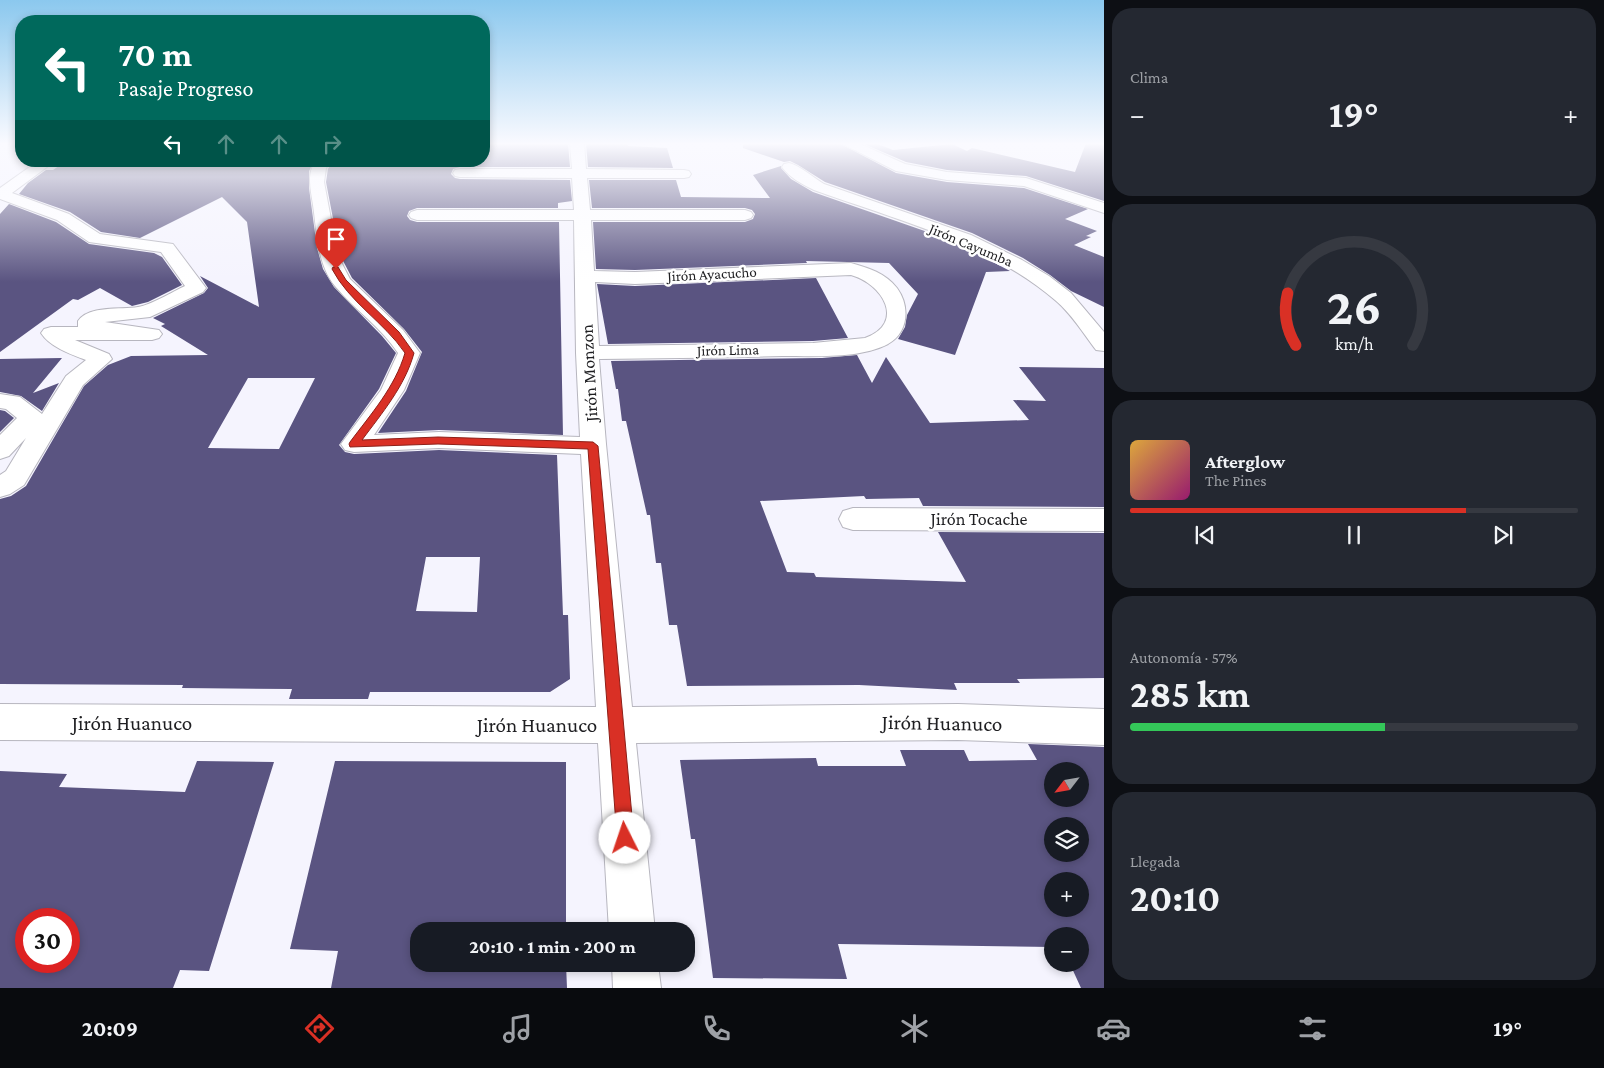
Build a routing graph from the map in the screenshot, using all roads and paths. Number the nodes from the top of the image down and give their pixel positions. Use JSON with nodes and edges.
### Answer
{"nodes":[{"id":1,"x":8,"y":189,"type":"edge"},
{"id":2,"x":318,"y":189,"type":"edge"},
{"id":3,"x":581,"y":189,"type":"edge"},
{"id":4,"x":825,"y":189,"type":"edge"},
{"id":5,"x":1047,"y":189,"type":"edge"},
{"id":6,"x":1104,"y":208,"type":"edge"},
{"id":7,"x":417,"y":215,"type":"dead end"},
{"id":8,"x":583,"y":215,"type":"junction"},
{"id":9,"x":745,"y":215,"type":"dead end"},
{"id":10,"x":586,"y":276,"type":"junction"},
{"id":11,"x":870,"y":344,"type":"joint"},
{"id":12,"x":1104,"y":345,"type":"edge"},
{"id":13,"x":587,"y":352,"type":"junction"},
{"id":14,"x":0,"y":401,"type":"edge"},
{"id":15,"x":593,"y":446,"type":"junction"},
{"id":16,"x":0,"y":450,"type":"edge"},
{"id":17,"x":0,"y":486,"type":"edge"},
{"id":18,"x":853,"y":519,"type":"dead end"},
{"id":19,"x":1104,"y":520,"type":"edge"},
{"id":20,"x":0,"y":722,"type":"edge"},
{"id":21,"x":617,"y":725,"type":"junction"},
{"id":22,"x":1104,"y":727,"type":"edge"},
{"id":23,"x":631,"y":922,"type":"edge"},
{"id":24,"x":636,"y":972,"type":"edge"},
{"id":25,"x":637,"y":988,"type":"edge"}],
"edges":[{"from":1,"to":17,"type":"street"},
{"from":2,"to":15,"type":"street"},
{"from":3,"to":8,"type":"street","name":"Jirón Monzon"},
{"from":4,"to":12,"type":"street","name":"Jirón Cayumba"},
{"from":5,"to":6,"type":"street"},
{"from":7,"to":8,"type":"street"},
{"from":8,"to":9,"type":"street"},
{"from":8,"to":10,"type":"street","name":"Jirón Monzon"},
{"from":10,"to":11,"type":"street","name":"Jirón Ayacucho"},
{"from":10,"to":13,"type":"street","name":"Jirón Monzon"},
{"from":11,"to":13,"type":"street","name":"Jirón Lima"},
{"from":13,"to":15,"type":"street","name":"Jirón Monzon"},
{"from":14,"to":16,"type":"street"},
{"from":15,"to":21,"type":"street","name":"Jirón Monzon"},
{"from":18,"to":19,"type":"street","name":"Jirón Tocache"},
{"from":20,"to":21,"type":"street","name":"Jirón Huanuco"},
{"from":21,"to":22,"type":"street","name":"Jirón Huanuco"},
{"from":21,"to":23,"type":"street","name":"Jirón Monzon"},
{"from":24,"to":25,"type":"street"}]}
